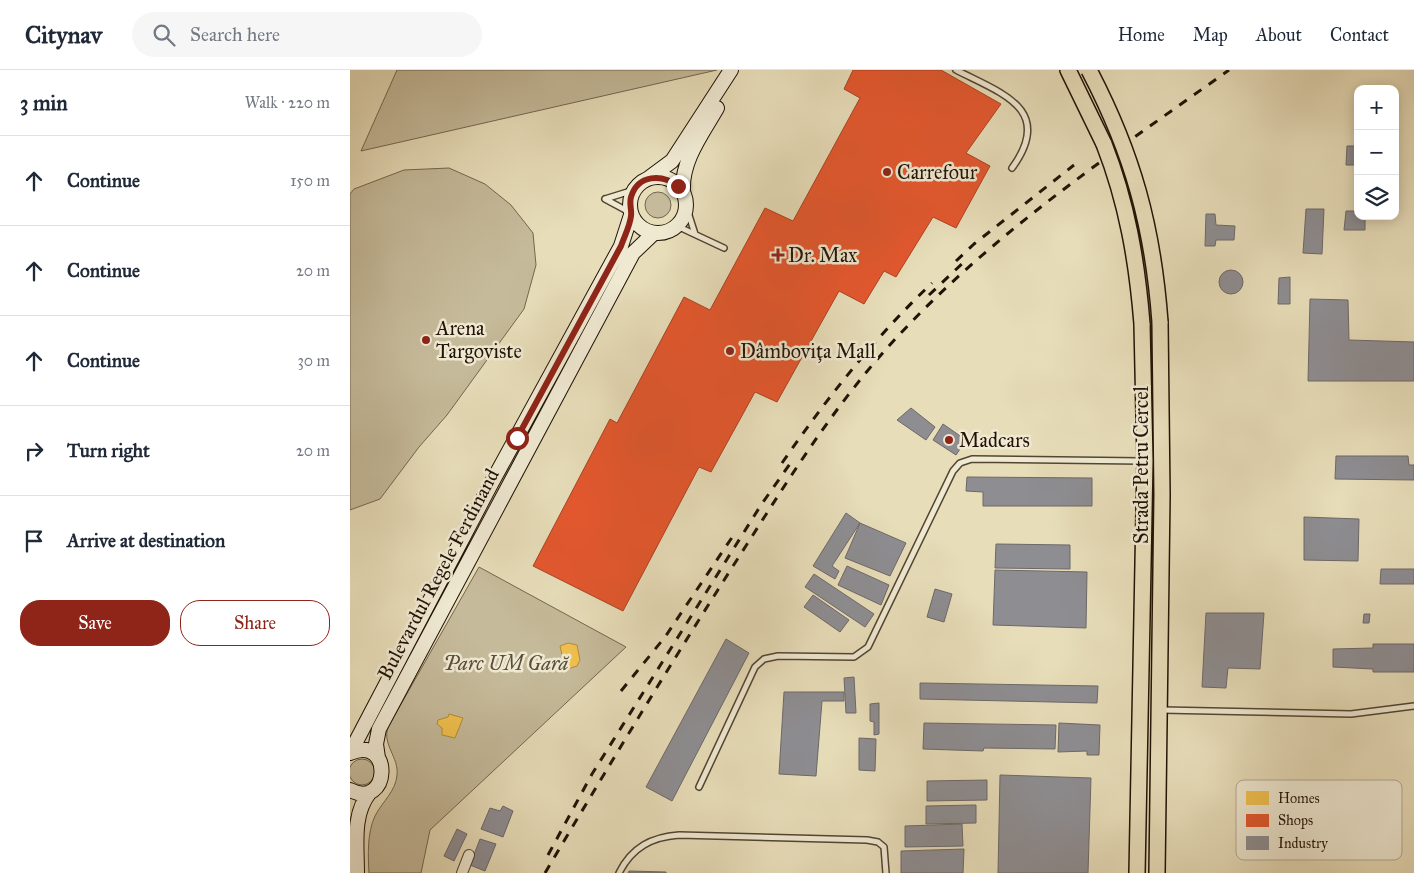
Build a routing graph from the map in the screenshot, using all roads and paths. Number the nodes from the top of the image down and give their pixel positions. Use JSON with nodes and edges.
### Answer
{"nodes":[{"id":1,"x":731,"y":70,"type":"edge"},
{"id":2,"x":739,"y":70,"type":"edge"},
{"id":3,"x":956,"y":70,"type":"edge"},
{"id":4,"x":1068,"y":70,"type":"edge"},
{"id":5,"x":1089,"y":70,"type":"edge"},
{"id":6,"x":1012,"y":168,"type":"dead end"},
{"id":7,"x":646,"y":180,"type":"junction"},
{"id":8,"x":634,"y":190,"type":"junction"},
{"id":9,"x":682,"y":192,"type":"junction"},
{"id":10,"x":686,"y":206,"type":"junction"},
{"id":11,"x":631,"y":214,"type":"junction"},
{"id":12,"x":677,"y":226,"type":"junction"},
{"id":13,"x":654,"y":233,"type":"junction"},
{"id":14,"x":695,"y":234,"type":"junction"},
{"id":15,"x":724,"y":248,"type":"dead end"},
{"id":16,"x":1145,"y":461,"type":"junction"},
{"id":17,"x":1414,"y":706,"type":"edge"},
{"id":18,"x":1141,"y":710,"type":"junction"},
{"id":19,"x":1159,"y":710,"type":"junction"},
{"id":20,"x":350,"y":753,"type":"edge"},
{"id":21,"x":378,"y":758,"type":"junction"},
{"id":22,"x":699,"y":787,"type":"dead end"},
{"id":23,"x":350,"y":790,"type":"edge"},
{"id":24,"x":370,"y":792,"type":"junction"},
{"id":25,"x":469,"y":855,"type":"dead end"},
{"id":26,"x":357,"y":873,"type":"edge"},
{"id":27,"x":462,"y":873,"type":"edge"},
{"id":28,"x":619,"y":873,"type":"edge"},
{"id":29,"x":886,"y":873,"type":"edge"},
{"id":30,"x":1137,"y":873,"type":"edge"},
{"id":31,"x":1157,"y":873,"type":"edge"}],
"edges":[{"from":1,"to":7,"type":"main road"},
{"from":2,"to":9,"type":"main road"},
{"from":3,"to":6,"type":"lane"},
{"from":4,"to":16,"type":"main road","name":"Strada Petru Cercel","bridge":true},
{"from":5,"to":19,"type":"main road","name":"Strada Petru Cercel","bridge":true},
{"from":7,"to":8,"type":"main road"},
{"from":7,"to":9,"type":"main road"},
{"from":8,"to":11,"type":"main road"},
{"from":8,"to":11,"type":"lane"},
{"from":9,"to":10,"type":"main road"},
{"from":10,"to":12,"type":"main road"},
{"from":10,"to":14,"type":"lane"},
{"from":11,"to":13,"type":"main road"},
{"from":11,"to":20,"type":"main road","name":"Bulevardul Regele Ferdinand"},
{"from":12,"to":13,"type":"main road","name":"Bulevardul Regele Ferdinand"},
{"from":12,"to":14,"type":"lane"},
{"from":13,"to":21,"type":"main road","name":"Bulevardul Regele Ferdinand"},
{"from":14,"to":15,"type":"lane"},
{"from":16,"to":18,"type":"main road","name":"Strada Petru Cercel"},
{"from":16,"to":22,"type":"lane"},
{"from":17,"to":19,"type":"lane"},
{"from":18,"to":19,"type":"main road"},
{"from":18,"to":30,"type":"main road","name":"Strada Petru Cercel"},
{"from":19,"to":31,"type":"main road","name":"Strada Petru Cercel"},
{"from":20,"to":21,"type":"main road"},
{"from":21,"to":24,"type":"main road","name":"Bulevardul Regele Ferdinand"},
{"from":23,"to":24,"type":"main road"},
{"from":24,"to":26,"type":"main road"},
{"from":25,"to":27,"type":"street"},
{"from":28,"to":29,"type":"lane"}]}
